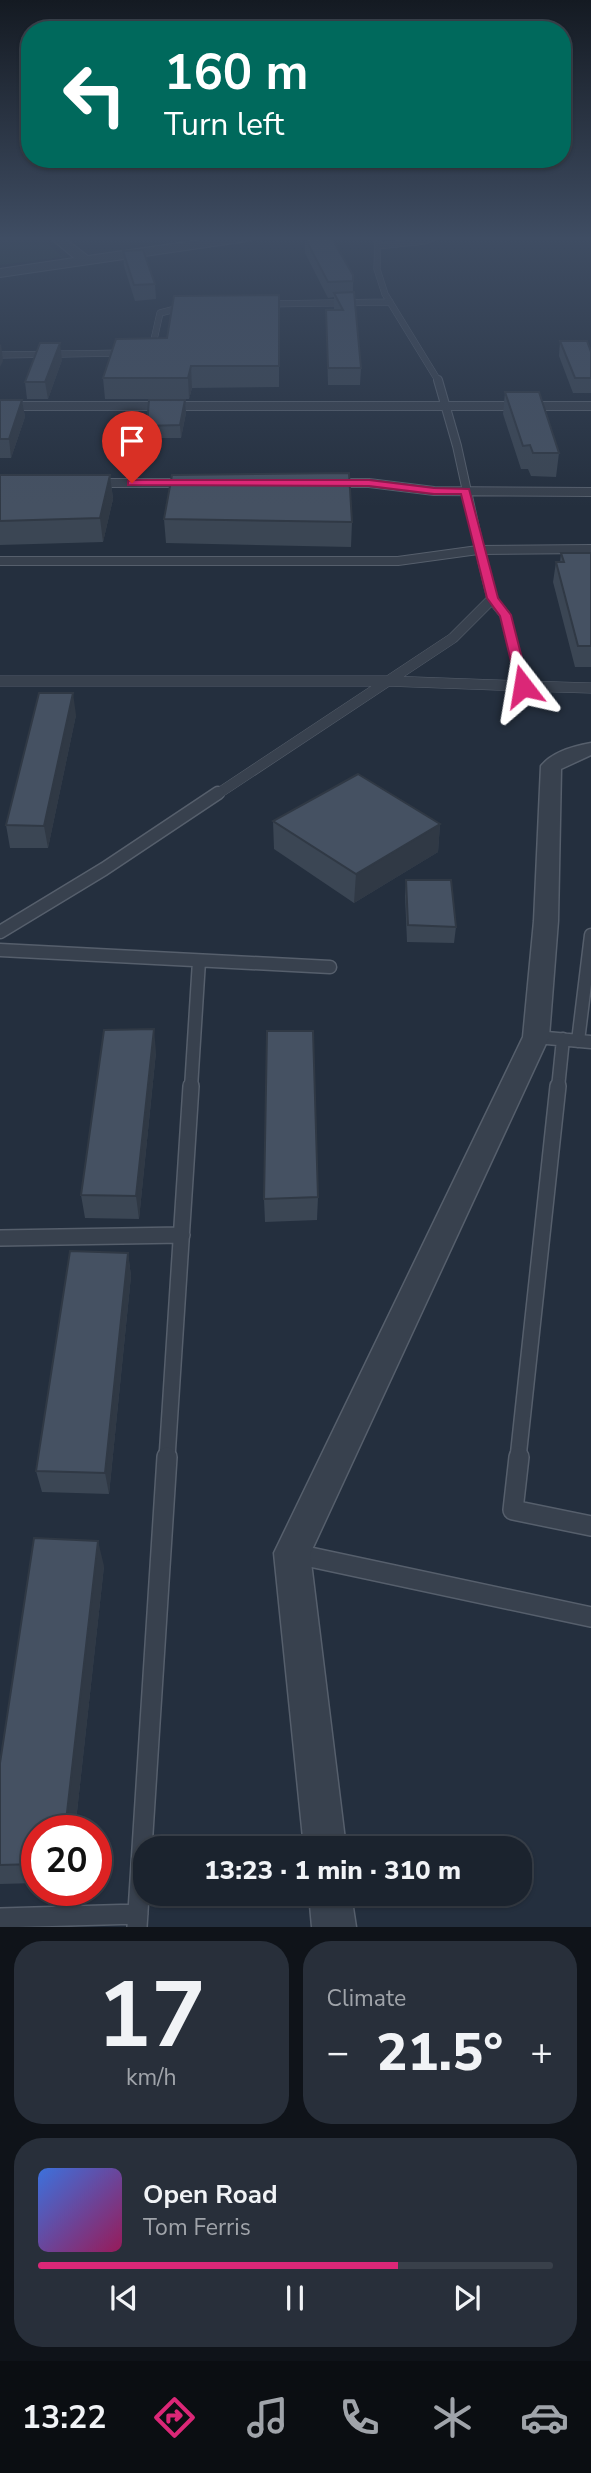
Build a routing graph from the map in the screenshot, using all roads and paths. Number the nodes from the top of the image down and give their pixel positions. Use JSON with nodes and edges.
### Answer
{"nodes":[{"id":1,"x":157,"y":327,"type":"edge"},
{"id":2,"x":406,"y":327,"type":"edge"},
{"id":3,"x":0,"y":355,"type":"edge"},
{"id":4,"x":0,"y":406,"type":"edge"},
{"id":5,"x":446,"y":406,"type":"junction"},
{"id":6,"x":591,"y":406,"type":"edge"},
{"id":7,"x":82,"y":483,"type":"edge"},
{"id":8,"x":191,"y":483,"type":"edge"},
{"id":9,"x":328,"y":483,"type":"edge"},
{"id":10,"x":466,"y":491,"type":"junction"},
{"id":11,"x":591,"y":492,"type":"edge"},
{"id":12,"x":591,"y":549,"type":"edge"},
{"id":13,"x":478,"y":550,"type":"junction"},
{"id":14,"x":0,"y":561,"type":"edge"},
{"id":15,"x":492,"y":598,"type":"junction"},
{"id":16,"x":0,"y":681,"type":"edge"},
{"id":17,"x":387,"y":681,"type":"junction"},
{"id":18,"x":523,"y":686,"type":"junction"},
{"id":19,"x":591,"y":688,"type":"edge"},
{"id":20,"x":591,"y":749,"type":"edge"},
{"id":21,"x":0,"y":932,"type":"edge"},
{"id":22,"x":591,"y":936,"type":"edge"},
{"id":23,"x":0,"y":950,"type":"edge"},
{"id":24,"x":199,"y":961,"type":"junction"},
{"id":25,"x":330,"y":967,"type":"dead end"},
{"id":26,"x":567,"y":1040,"type":"edge"},
{"id":27,"x":181,"y":1235,"type":"junction"},
{"id":28,"x":0,"y":1238,"type":"edge"},
{"id":29,"x":591,"y":1526,"type":"edge"},
{"id":30,"x":292,"y":1553,"type":"junction"},
{"id":31,"x":591,"y":1617,"type":"edge"},
{"id":32,"x":324,"y":1836,"type":"edge"},
{"id":33,"x":331,"y":1906,"type":"edge"},
{"id":34,"x":0,"y":1918,"type":"edge"},
{"id":35,"x":138,"y":1920,"type":"edge"},
{"id":36,"x":334,"y":1927,"type":"edge"}],
"edges":[{"from":1,"to":3,"type":"lane"},
{"from":2,"to":5,"type":"lane"},
{"from":4,"to":5,"type":"lane"},
{"from":5,"to":6,"type":"lane"},
{"from":5,"to":10,"type":"lane"},
{"from":7,"to":8,"type":"lane"},
{"from":9,"to":10,"type":"lane"},
{"from":10,"to":11,"type":"lane"},
{"from":10,"to":13,"type":"lane"},
{"from":12,"to":13,"type":"lane"},
{"from":13,"to":14,"type":"lane"},
{"from":13,"to":15,"type":"lane"},
{"from":15,"to":17,"type":"lane"},
{"from":15,"to":18,"type":"lane"},
{"from":16,"to":17,"type":"lane"},
{"from":17,"to":18,"type":"lane"},
{"from":17,"to":21,"type":"lane"},
{"from":18,"to":19,"type":"lane"},
{"from":20,"to":26,"type":"street"},
{"from":22,"to":26,"type":"lane"},
{"from":23,"to":24,"type":"lane"},
{"from":24,"to":25,"type":"lane"},
{"from":24,"to":27,"type":"lane"},
{"from":26,"to":29,"type":"lane"},
{"from":26,"to":30,"type":"street"},
{"from":27,"to":28,"type":"lane"},
{"from":27,"to":35,"type":"lane"},
{"from":30,"to":31,"type":"lane"},
{"from":30,"to":32,"type":"street"},
{"from":33,"to":36,"type":"street"},
{"from":34,"to":35,"type":"lane"}]}
